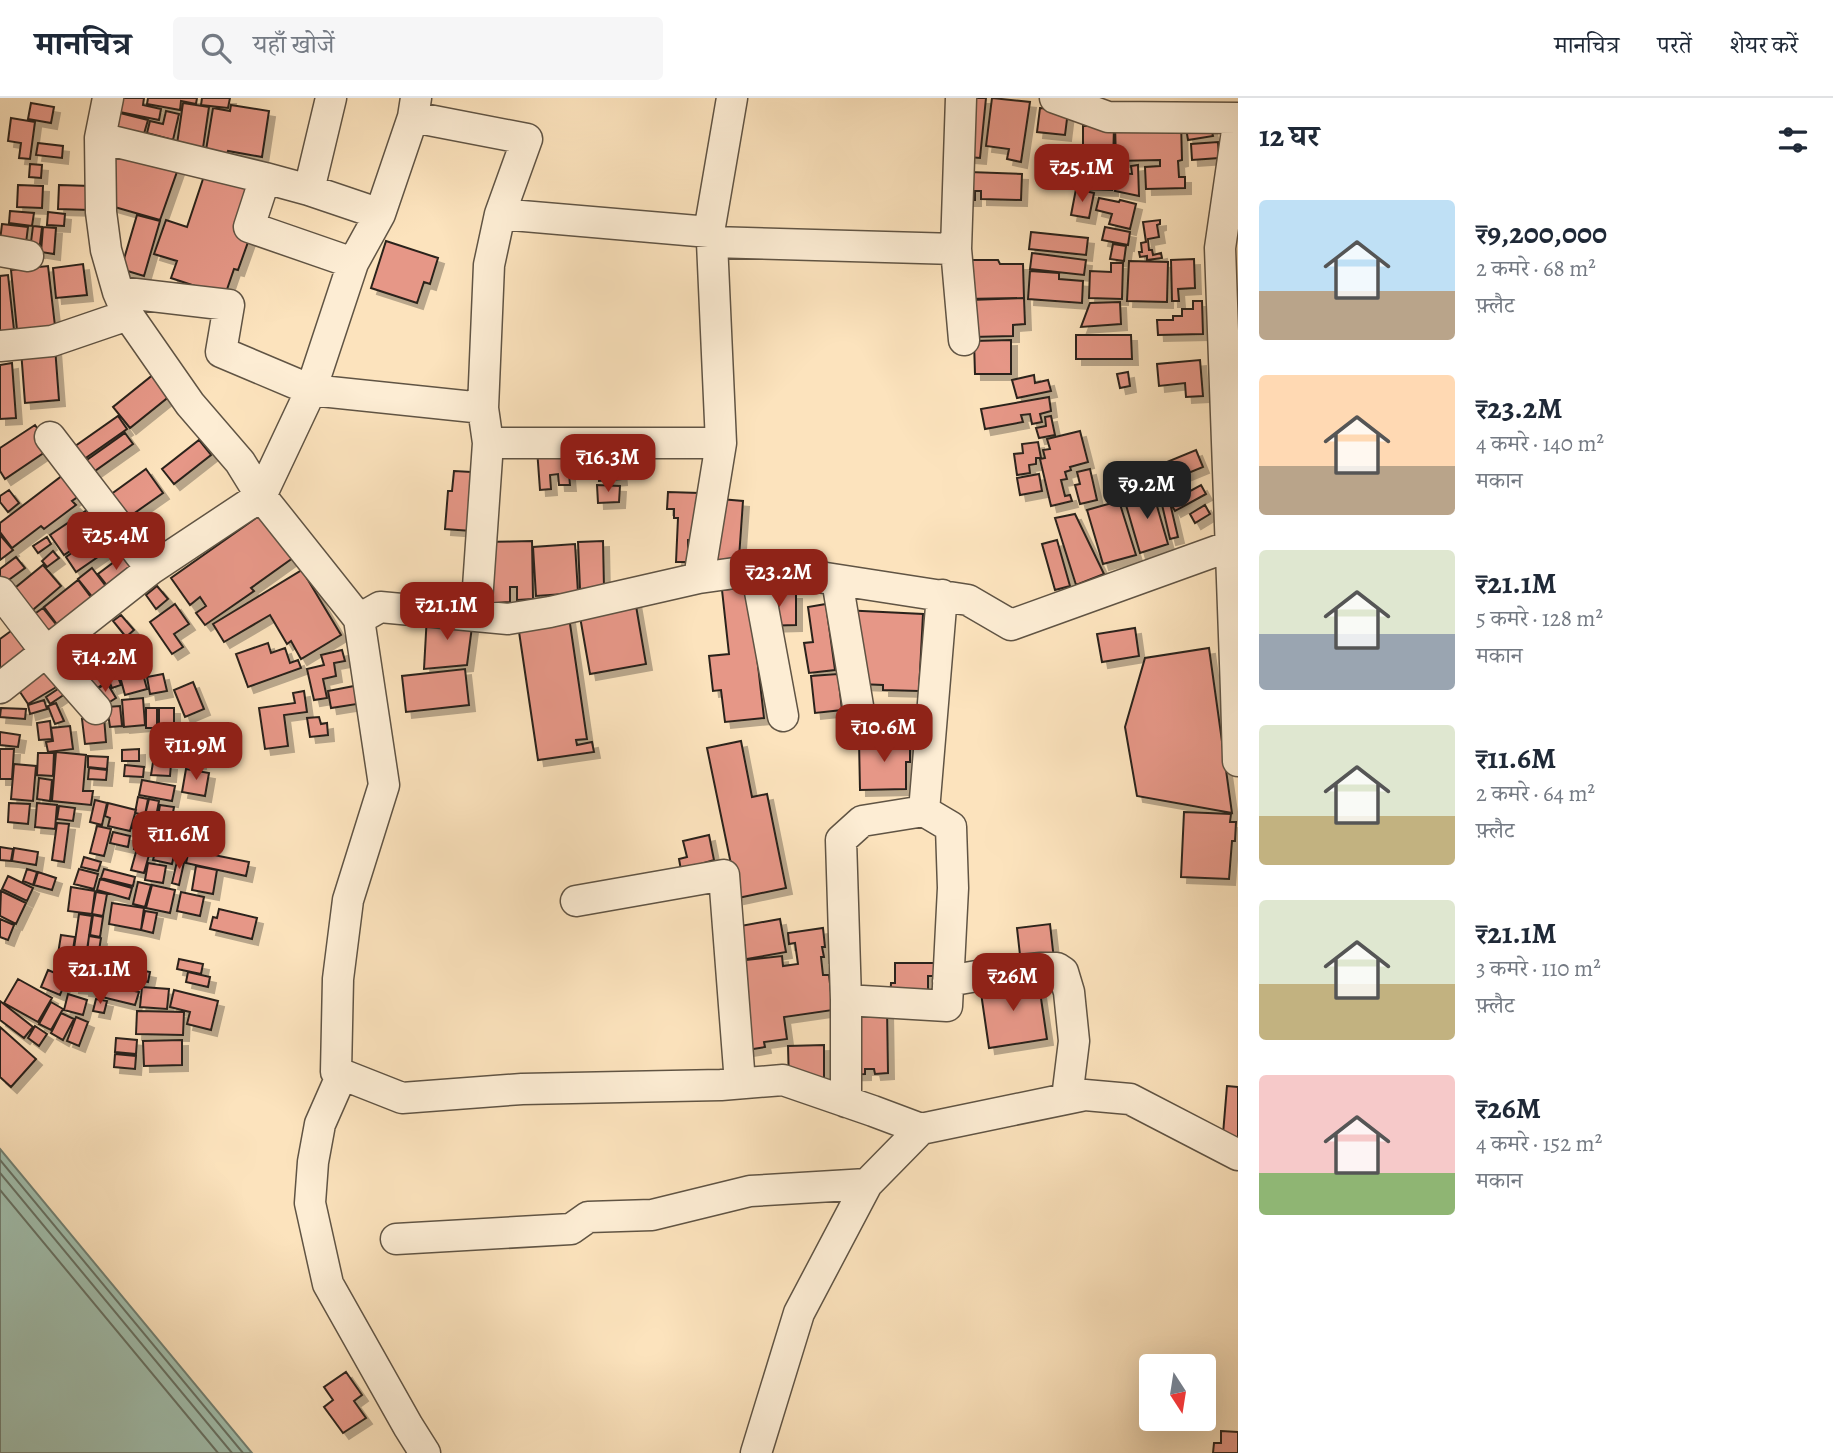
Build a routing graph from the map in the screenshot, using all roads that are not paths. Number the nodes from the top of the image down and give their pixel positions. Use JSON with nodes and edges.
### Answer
{"nodes":[{"id":1,"x":108,"y":98,"type":"edge"},
{"id":2,"x":331,"y":98,"type":"edge"},
{"id":3,"x":732,"y":98,"type":"edge"},
{"id":4,"x":961,"y":98,"type":"edge"},
{"id":5,"x":1055,"y":98,"type":"edge"},
{"id":6,"x":415,"y":108,"type":"edge"},
{"id":7,"x":1238,"y":118,"type":"edge"},
{"id":8,"x":1238,"y":124,"type":"edge"},
{"id":9,"x":100,"y":138,"type":"junction"},
{"id":10,"x":265,"y":178,"type":"junction"},
{"id":11,"x":309,"y":191,"type":"junction"},
{"id":12,"x":380,"y":214,"type":"junction"},
{"id":13,"x":500,"y":214,"type":"junction"},
{"id":14,"x":956,"y":249,"type":"junction"},
{"id":15,"x":354,"y":263,"type":"junction"},
{"id":16,"x":123,"y":303,"type":"junction"},
{"id":17,"x":964,"y":340,"type":"dead end"},
{"id":18,"x":0,"y":346,"type":"edge"},
{"id":19,"x":311,"y":390,"type":"junction"},
{"id":20,"x":483,"y":408,"type":"junction"},
{"id":21,"x":50,"y":437,"type":"dead end"},
{"id":22,"x":488,"y":443,"type":"junction"},
{"id":23,"x":721,"y":443,"type":"junction"},
{"id":24,"x":261,"y":496,"type":"junction"},
{"id":25,"x":1233,"y":499,"type":"edge"},
{"id":26,"x":1230,"y":545,"type":"junction"},
{"id":27,"x":151,"y":569,"type":"junction"},
{"id":28,"x":755,"y":570,"type":"junction"},
{"id":29,"x":699,"y":578,"type":"junction"},
{"id":30,"x":837,"y":580,"type":"junction"},
{"id":31,"x":0,"y":592,"type":"edge"},
{"id":32,"x":942,"y":596,"type":"junction"},
{"id":33,"x":1235,"y":610,"type":"edge"},
{"id":34,"x":476,"y":616,"type":"junction"},
{"id":35,"x":359,"y":619,"type":"junction"},
{"id":36,"x":46,"y":652,"type":"junction"},
{"id":37,"x":0,"y":688,"type":"edge"},
{"id":38,"x":1237,"y":691,"type":"edge"},
{"id":39,"x":858,"y":706,"type":"dead end"},
{"id":40,"x":96,"y":709,"type":"dead end"},
{"id":41,"x":783,"y":716,"type":"dead end"},
{"id":42,"x":1238,"y":761,"type":"edge"},
{"id":43,"x":924,"y":811,"type":"junction"},
{"id":44,"x":576,"y":901,"type":"dead end"},
{"id":45,"x":948,"y":981,"type":"junction"},
{"id":46,"x":846,"y":1000,"type":"junction"},
{"id":47,"x":342,"y":1074,"type":"junction"},
{"id":48,"x":740,"y":1083,"type":"junction"},
{"id":49,"x":1067,"y":1098,"type":"junction"},
{"id":50,"x":846,"y":1102,"type":"junction"},
{"id":51,"x":921,"y":1129,"type":"junction"},
{"id":52,"x":1238,"y":1155,"type":"edge"},
{"id":53,"x":867,"y":1184,"type":"junction"},
{"id":54,"x":396,"y":1239,"type":"dead end"},
{"id":55,"x":425,"y":1453,"type":"edge"},
{"id":56,"x":756,"y":1453,"type":"edge"}],
"edges":[{"from":1,"to":9,"type":"street"},
{"from":2,"to":11,"type":"street"},
{"from":3,"to":13,"type":"street"},
{"from":4,"to":14,"type":"street"},
{"from":5,"to":7,"type":"street"},
{"from":6,"to":12,"type":"street"},
{"from":6,"to":13,"type":"street"},
{"from":8,"to":25,"type":"street"},
{"from":9,"to":10,"type":"street"},
{"from":9,"to":16,"type":"street"},
{"from":10,"to":11,"type":"street"},
{"from":10,"to":15,"type":"street"},
{"from":11,"to":12,"type":"street"},
{"from":12,"to":15,"type":"street"},
{"from":13,"to":20,"type":"street"},
{"from":14,"to":17,"type":"street"},
{"from":14,"to":23,"type":"street"},
{"from":15,"to":19,"type":"street"},
{"from":16,"to":18,"type":"street"},
{"from":16,"to":19,"type":"street"},
{"from":16,"to":24,"type":"street"},
{"from":19,"to":20,"type":"street"},
{"from":19,"to":24,"type":"street"},
{"from":20,"to":22,"type":"street"},
{"from":21,"to":27,"type":"street"},
{"from":22,"to":23,"type":"street"},
{"from":22,"to":34,"type":"street"},
{"from":23,"to":29,"type":"street"},
{"from":24,"to":27,"type":"street"},
{"from":24,"to":35,"type":"street"},
{"from":25,"to":26,"type":"street"},
{"from":26,"to":32,"type":"street"},
{"from":26,"to":33,"type":"street"},
{"from":27,"to":36,"type":"street"},
{"from":28,"to":29,"type":"street"},
{"from":28,"to":30,"type":"street"},
{"from":28,"to":41,"type":"street"},
{"from":29,"to":34,"type":"street"},
{"from":30,"to":32,"type":"street"},
{"from":30,"to":39,"type":"street"},
{"from":31,"to":36,"type":"street"},
{"from":32,"to":43,"type":"street"},
{"from":33,"to":38,"type":"street"},
{"from":34,"to":35,"type":"street"},
{"from":35,"to":47,"type":"street"},
{"from":36,"to":37,"type":"street"},
{"from":36,"to":40,"type":"street"},
{"from":38,"to":42,"type":"street"},
{"from":43,"to":45,"type":"street"},
{"from":43,"to":46,"type":"street"},
{"from":44,"to":48,"type":"street"},
{"from":45,"to":46,"type":"street"},
{"from":45,"to":49,"type":"street"},
{"from":46,"to":50,"type":"street"},
{"from":47,"to":48,"type":"street"},
{"from":47,"to":55,"type":"street"},
{"from":48,"to":50,"type":"street"},
{"from":49,"to":51,"type":"street"},
{"from":49,"to":52,"type":"street"},
{"from":50,"to":51,"type":"street"},
{"from":51,"to":53,"type":"street"},
{"from":53,"to":54,"type":"street"},
{"from":53,"to":56,"type":"street"}]}
